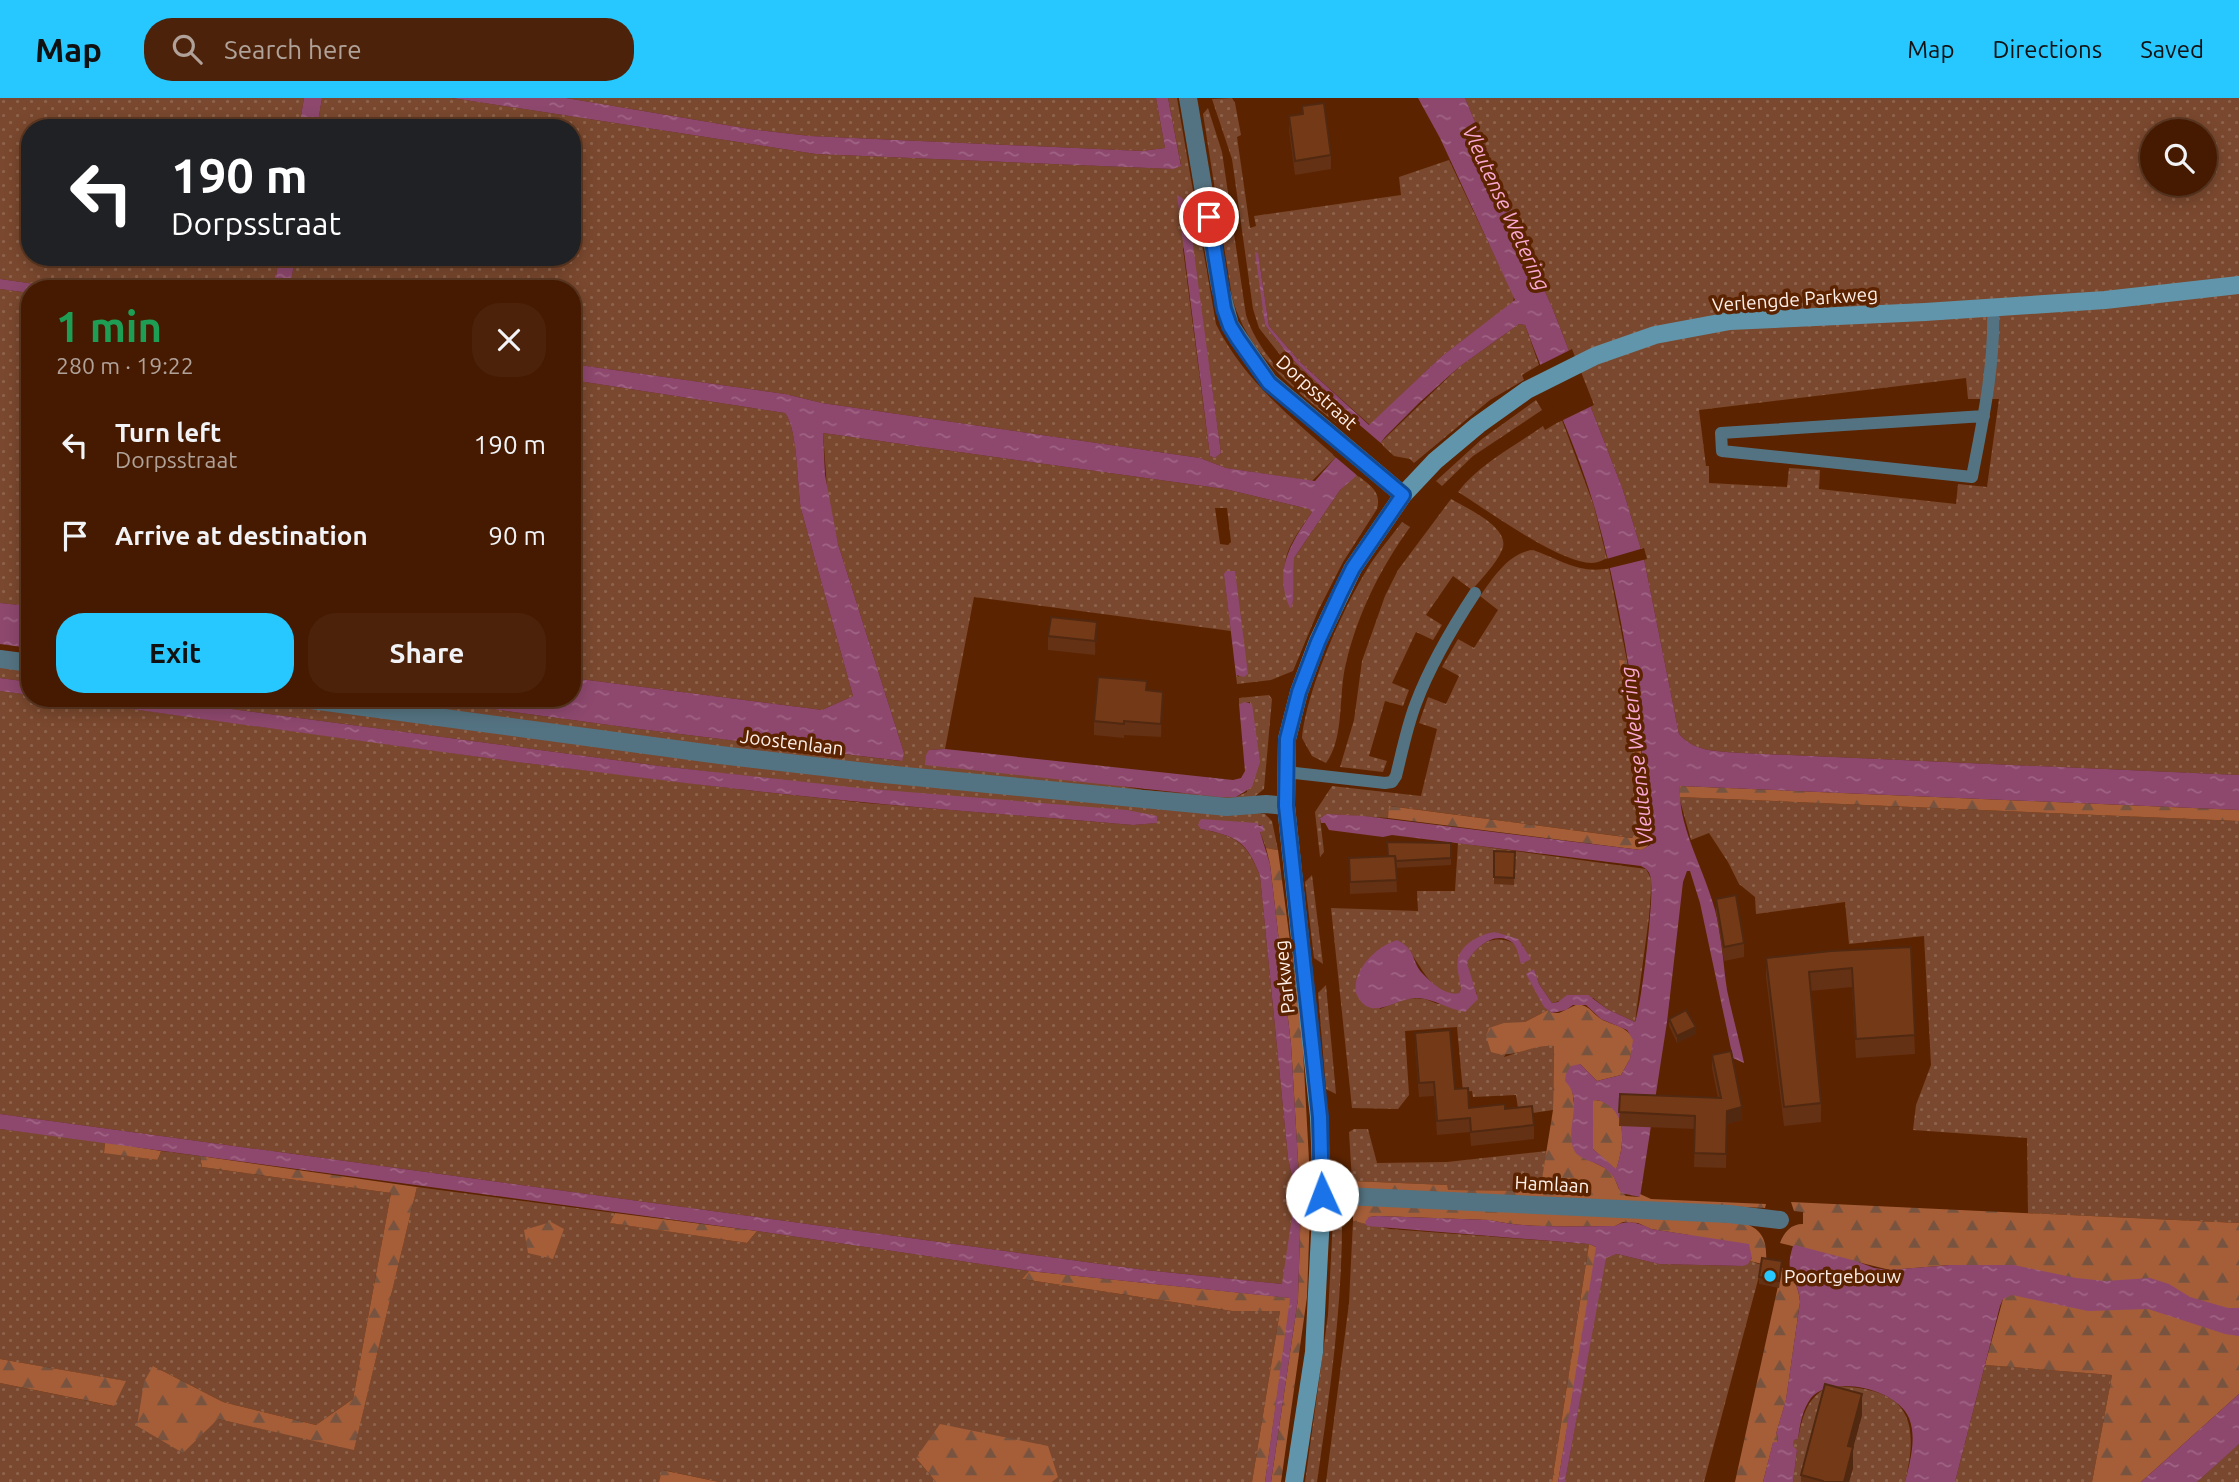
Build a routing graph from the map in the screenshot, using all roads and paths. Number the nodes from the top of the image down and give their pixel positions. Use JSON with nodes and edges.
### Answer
{"nodes":[{"id":1,"x":1188,"y":98,"type":"edge"},
{"id":2,"x":2239,"y":285,"type":"edge"},
{"id":3,"x":1993,"y":307,"type":"junction"},
{"id":4,"x":1984,"y":416,"type":"junction"},
{"id":5,"x":1403,"y":495,"type":"junction"},
{"id":6,"x":1475,"y":593,"type":"dead end"},
{"id":7,"x":0,"y":659,"type":"edge"},
{"id":8,"x":21,"y":662,"type":"edge"},
{"id":9,"x":363,"y":707,"type":"edge"},
{"id":10,"x":1286,"y":772,"type":"junction"},
{"id":11,"x":1286,"y":806,"type":"junction"},
{"id":12,"x":1322,"y":1195,"type":"junction"},
{"id":13,"x":1780,"y":1220,"type":"dead end"},
{"id":14,"x":1294,"y":1482,"type":"edge"}],
"edges":[{"from":1,"to":5,"type":"street","name":"Dorpsstraat"},
{"from":2,"to":3,"type":"street","name":"Verlengde Parkweg"},
{"from":3,"to":4,"type":"lane"},
{"from":3,"to":5,"type":"street","name":"Verlengde Parkweg"},
{"from":4,"to":4,"type":"lane"},
{"from":5,"to":10,"type":"street","name":"Parkweg"},
{"from":6,"to":10,"type":"lane"},
{"from":7,"to":8,"type":"street"},
{"from":9,"to":11,"type":"street","name":"Joostenlaan"},
{"from":10,"to":11,"type":"street","name":"Parkweg"},
{"from":11,"to":12,"type":"street","name":"Parkweg"},
{"from":12,"to":13,"type":"street","name":"Hamlaan"},
{"from":12,"to":14,"type":"street","name":"Parkweg"}]}
